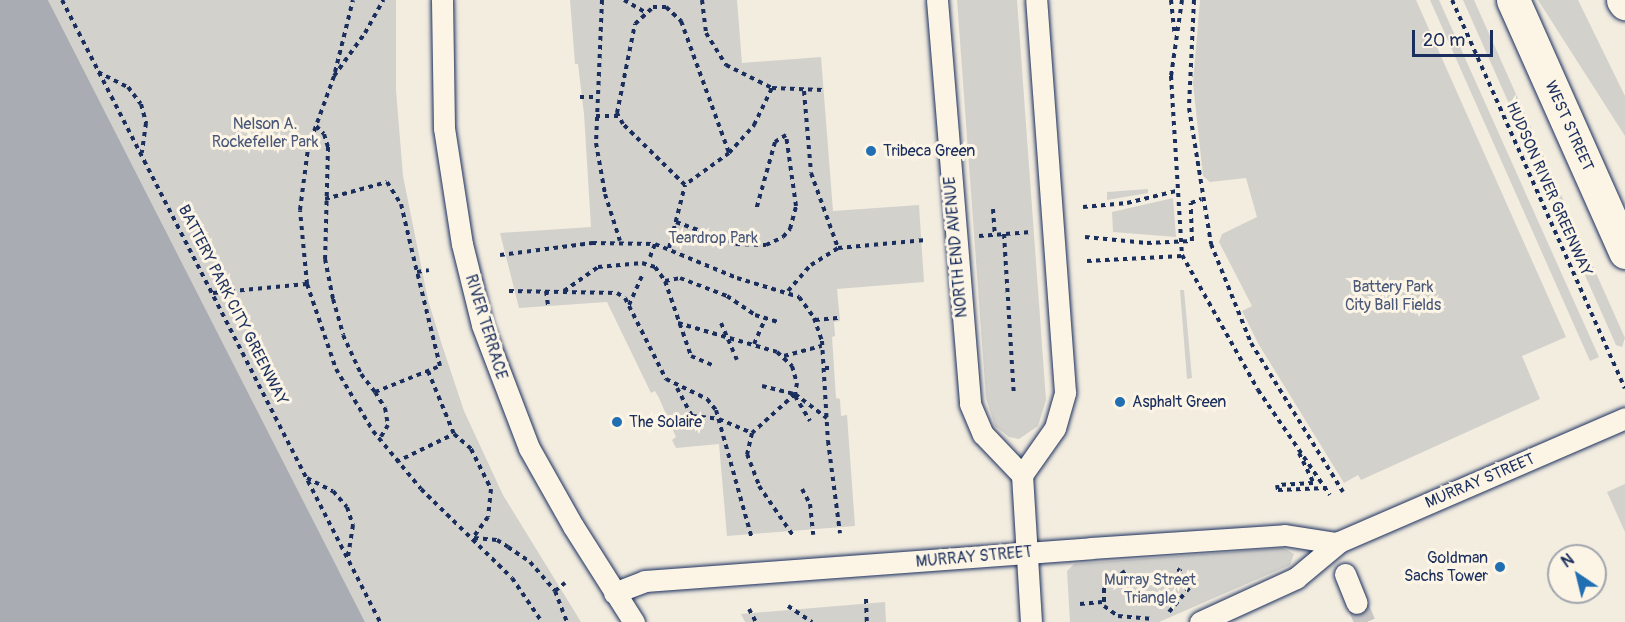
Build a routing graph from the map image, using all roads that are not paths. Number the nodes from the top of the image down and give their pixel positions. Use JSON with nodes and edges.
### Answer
{"nodes":[{"id":1,"x":442,"y":0,"type":"edge"},
{"id":2,"x":938,"y":0,"type":"edge"},
{"id":3,"x":1036,"y":0,"type":"edge"},
{"id":4,"x":1513,"y":0,"type":"edge"},
{"id":5,"x":1625,"y":252,"type":"edge"},
{"id":6,"x":1625,"y":418,"type":"edge"},
{"id":7,"x":1022,"y":475,"type":"junction"},
{"id":8,"x":1336,"y":543,"type":"junction"},
{"id":9,"x":1027,"y":553,"type":"junction"},
{"id":10,"x":1345,"y":574,"type":"dead end"},
{"id":11,"x":614,"y":593,"type":"junction"},
{"id":12,"x":1356,"y":603,"type":"tunnel mouth"},
{"id":13,"x":634,"y":622,"type":"edge"},
{"id":14,"x":1031,"y":622,"type":"edge"},
{"id":15,"x":1200,"y":622,"type":"edge"}],
"edges":[{"from":1,"to":11,"type":"street","name":"RIVER TERRACE"},
{"from":2,"to":7,"type":"street","name":"NORTH END AVENUE"},
{"from":3,"to":7,"type":"street"},
{"from":4,"to":5,"type":"highway","name":"WEST STREET"},
{"from":6,"to":8,"type":"street","name":"MURRAY STREET"},
{"from":7,"to":9,"type":"street"},
{"from":8,"to":9,"type":"street","name":"MURRAY STREET"},
{"from":8,"to":15,"type":"street","name":"MURRAY STREET"},
{"from":9,"to":11,"type":"street","name":"MURRAY STREET"},
{"from":9,"to":14,"type":"street"},
{"from":10,"to":12,"type":"street"},
{"from":11,"to":13,"type":"street","name":"RIVER TERRACE"}]}
